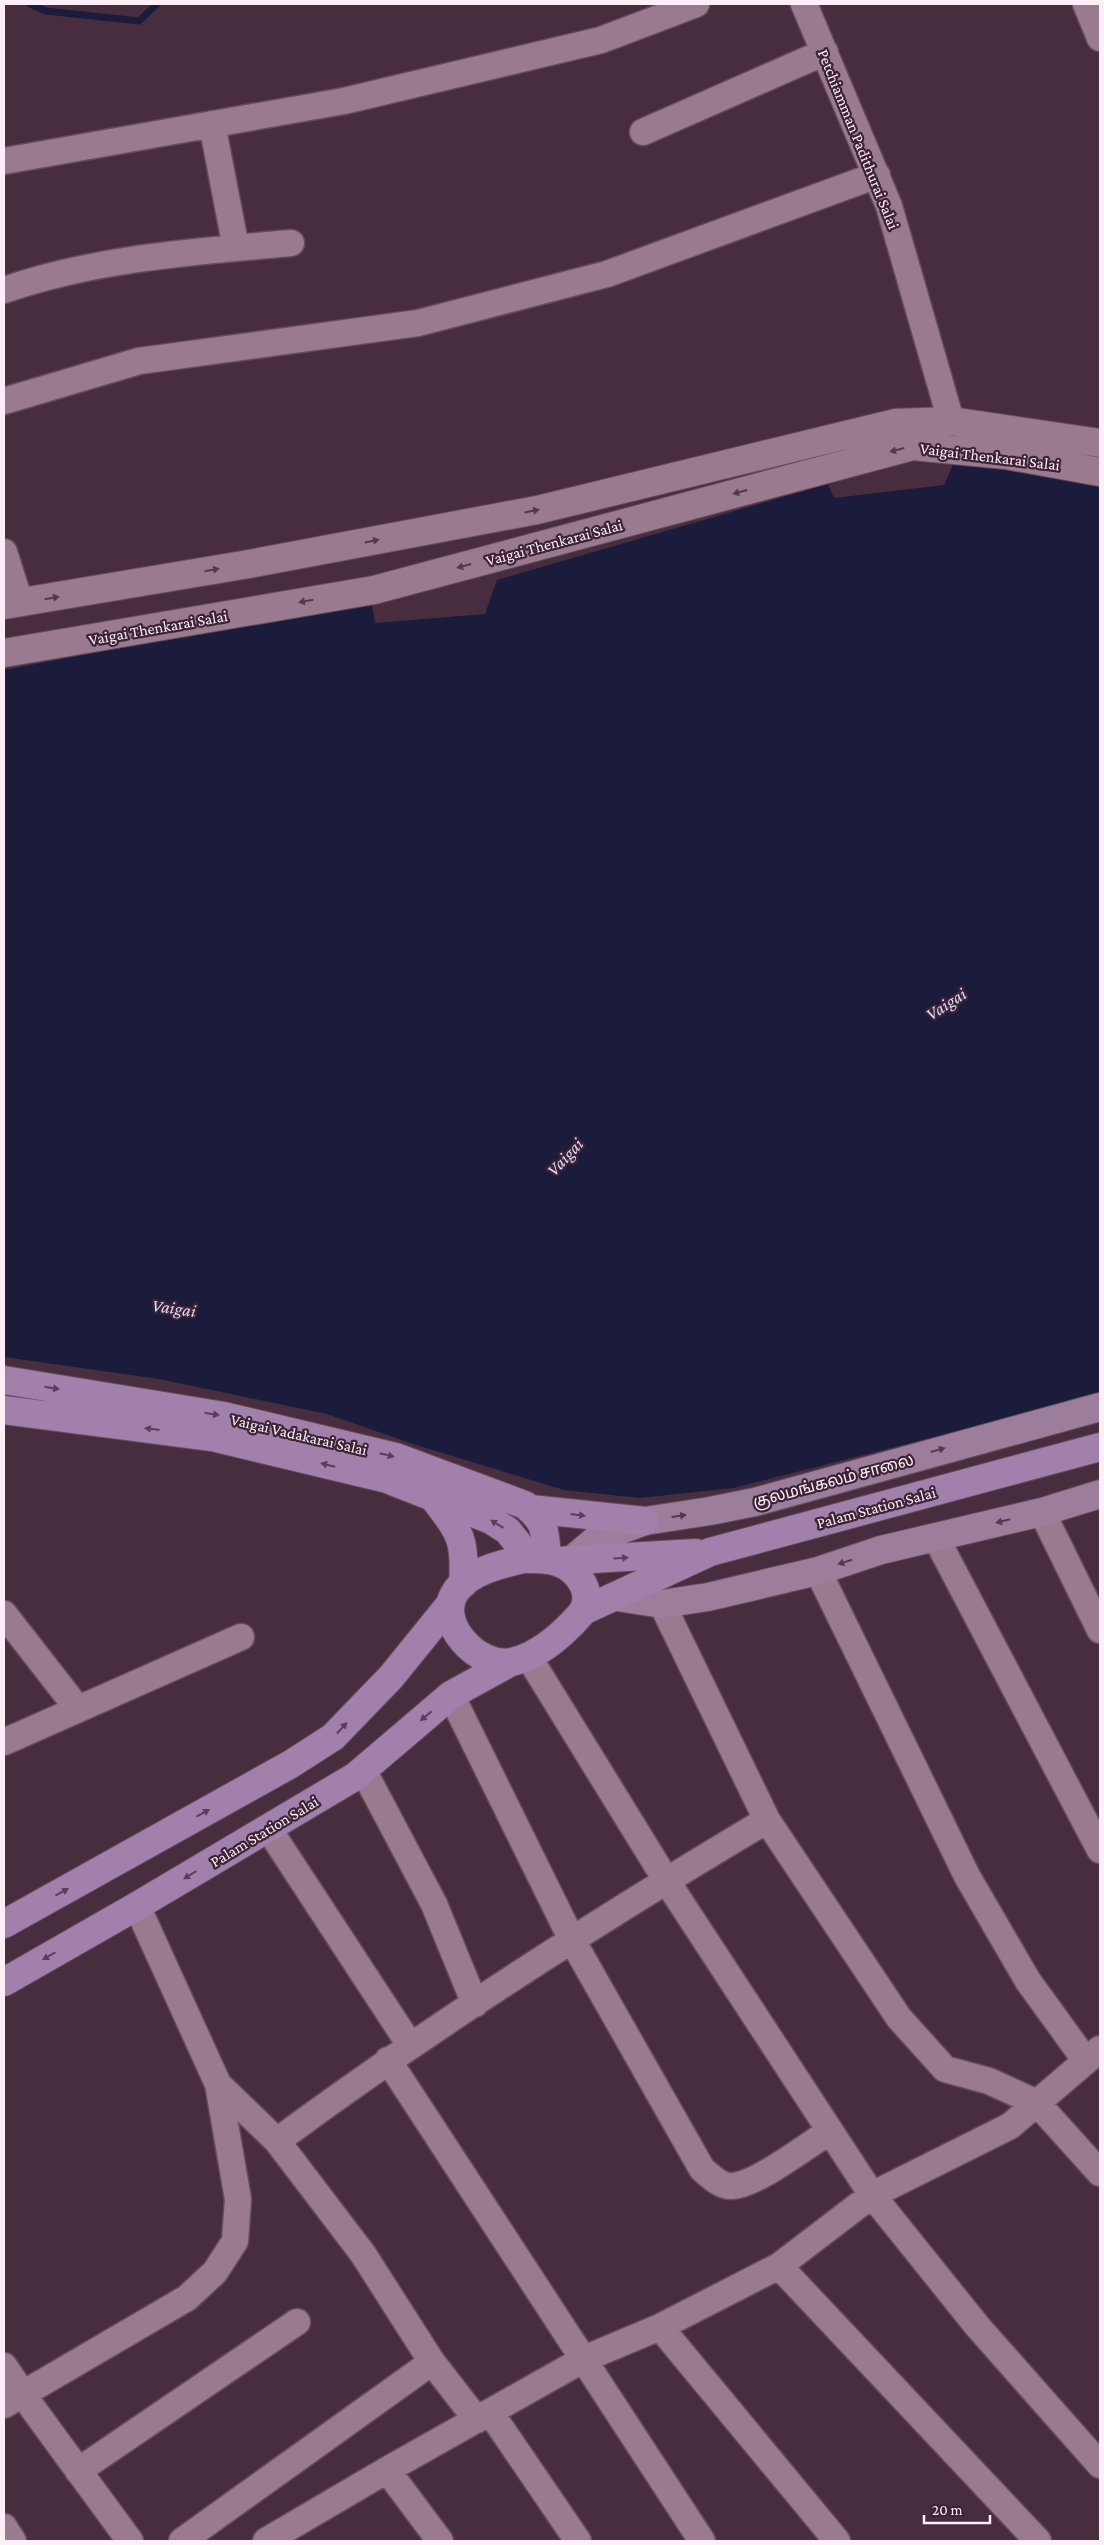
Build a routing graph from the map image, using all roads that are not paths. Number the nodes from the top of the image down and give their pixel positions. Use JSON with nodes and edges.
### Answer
{"nodes":[{"id":1,"x":696,"y":4,"type":"edge"},
{"id":2,"x":804,"y":4,"type":"edge"},
{"id":3,"x":1086,"y":4,"type":"edge"},
{"id":4,"x":1100,"y":38,"type":"edge"},
{"id":5,"x":825,"y":52,"type":"junction"},
{"id":6,"x":212,"y":124,"type":"junction"},
{"id":7,"x":643,"y":132,"type":"dead end"},
{"id":8,"x":4,"y":161,"type":"edge"},
{"id":9,"x":877,"y":175,"type":"junction"},
{"id":10,"x":291,"y":244,"type":"dead end"},
{"id":11,"x":236,"y":248,"type":"junction"},
{"id":12,"x":4,"y":290,"type":"edge"},
{"id":13,"x":4,"y":401,"type":"edge"},
{"id":14,"x":951,"y":421,"type":"junction"},
{"id":15,"x":1100,"y":443,"type":"edge"},
{"id":16,"x":1100,"y":472,"type":"edge"},
{"id":17,"x":4,"y":552,"type":"edge"},
{"id":18,"x":12,"y":604,"type":"edge"},
{"id":19,"x":4,"y":653,"type":"edge"},
{"id":20,"x":4,"y":1380,"type":"edge"},
{"id":21,"x":1100,"y":1406,"type":"edge"},
{"id":22,"x":4,"y":1410,"type":"edge"},
{"id":23,"x":1100,"y":1447,"type":"edge"},
{"id":24,"x":1100,"y":1494,"type":"edge"},
{"id":25,"x":433,"y":1497,"type":"junction"},
{"id":26,"x":530,"y":1509,"type":"junction"},
{"id":27,"x":1042,"y":1512,"type":"junction"},
{"id":28,"x":645,"y":1521,"type":"junction"},
{"id":29,"x":936,"y":1538,"type":"junction"},
{"id":30,"x":710,"y":1552,"type":"junction"},
{"id":31,"x":552,"y":1560,"type":"junction"},
{"id":32,"x":818,"y":1571,"type":"junction"},
{"id":33,"x":457,"y":1594,"type":"junction"},
{"id":34,"x":617,"y":1596,"type":"junction"},
{"id":35,"x":662,"y":1604,"type":"junction"},
{"id":36,"x":583,"y":1611,"type":"junction"},
{"id":37,"x":4,"y":1614,"type":"edge"},
{"id":38,"x":1100,"y":1630,"type":"edge"},
{"id":39,"x":241,"y":1637,"type":"dead end"},
{"id":40,"x":519,"y":1659,"type":"junction"},
{"id":41,"x":451,"y":1695,"type":"junction"},
{"id":42,"x":78,"y":1709,"type":"junction"},
{"id":43,"x":4,"y":1742,"type":"edge"},
{"id":44,"x":363,"y":1770,"type":"junction"},
{"id":45,"x":766,"y":1820,"type":"junction"},
{"id":46,"x":268,"y":1828,"type":"junction"},
{"id":47,"x":1100,"y":1850,"type":"edge"},
{"id":48,"x":666,"y":1880,"type":"junction"},
{"id":49,"x":137,"y":1906,"type":"junction"},
{"id":50,"x":4,"y":1924,"type":"edge"},
{"id":51,"x":572,"y":1940,"type":"junction"},
{"id":52,"x":4,"y":1982,"type":"edge"},
{"id":53,"x":474,"y":2004,"type":"junction"},
{"id":54,"x":410,"y":2045,"type":"junction"},
{"id":55,"x":1093,"y":2055,"type":"edge"},
{"id":56,"x":388,"y":2060,"type":"junction"},
{"id":57,"x":218,"y":2084,"type":"junction"},
{"id":58,"x":1037,"y":2103,"type":"junction"},
{"id":59,"x":830,"y":2131,"type":"junction"},
{"id":60,"x":277,"y":2141,"type":"junction"},
{"id":61,"x":1100,"y":2173,"type":"edge"},
{"id":62,"x":872,"y":2195,"type":"junction"},
{"id":63,"x":779,"y":2266,"type":"junction"},
{"id":64,"x":297,"y":2322,"type":"dead end"},
{"id":65,"x":660,"y":2327,"type":"junction"},
{"id":66,"x":584,"y":2359,"type":"junction"},
{"id":67,"x":432,"y":2362,"type":"junction"},
{"id":68,"x":4,"y":2366,"type":"edge"},
{"id":69,"x":14,"y":2400,"type":"edge"},
{"id":70,"x":483,"y":2416,"type":"junction"},
{"id":71,"x":1100,"y":2465,"type":"edge"},
{"id":72,"x":386,"y":2470,"type":"junction"},
{"id":73,"x":78,"y":2471,"type":"junction"},
{"id":74,"x":4,"y":2527,"type":"edge"},
{"id":75,"x":272,"y":2540,"type":"edge"},
{"id":76,"x":13,"y":2541,"type":"edge"},
{"id":77,"x":130,"y":2541,"type":"edge"},
{"id":78,"x":182,"y":2541,"type":"edge"},
{"id":79,"x":440,"y":2541,"type":"edge"},
{"id":80,"x":578,"y":2541,"type":"edge"},
{"id":81,"x":702,"y":2541,"type":"edge"},
{"id":82,"x":837,"y":2541,"type":"edge"},
{"id":83,"x":1038,"y":2541,"type":"edge"}],
"edges":[{"from":1,"to":6,"type":"street"},
{"from":2,"to":5,"type":"street","name":"Petchiamman Padithurai Salai"},
{"from":3,"to":4,"type":"street"},
{"from":5,"to":7,"type":"street"},
{"from":5,"to":9,"type":"street","name":"Petchiamman Padithurai Salai"},
{"from":6,"to":8,"type":"street"},
{"from":6,"to":11,"type":"street"},
{"from":9,"to":13,"type":"street"},
{"from":9,"to":14,"type":"street","name":"Petchiamman Padithurai Salai"},
{"from":10,"to":11,"type":"street"},
{"from":11,"to":12,"type":"street"},
{"from":14,"to":15,"type":"street","name":"Vaigai Thenkarai Salai"},
{"from":18,"to":14,"type":"street","name":"Vaigai Thenkarai Salai","one_way":true},
{"from":16,"to":19,"type":"street","name":"Vaigai Thenkarai Salai","one_way":true},
{"from":17,"to":18,"type":"street"},
{"from":20,"to":26,"type":"main road","name":"Vaigai Vadakarai Salai","one_way":true},
{"from":28,"to":21,"type":"main road","name":"குலமங்கலம் சாலை","one_way":true},
{"from":25,"to":22,"type":"main road","name":"Vaigai Vadakarai Salai","one_way":true},
{"from":23,"to":30,"type":"main road","name":"Palam Station Salai"},
{"from":24,"to":27,"type":"main road"},
{"from":31,"to":25,"type":"main road","name":"Vaigai Vadakarai Salai","one_way":true},
{"from":25,"to":33,"type":"main road"},
{"from":26,"to":28,"type":"main road","one_way":true},
{"from":26,"to":31,"type":"main road"},
{"from":27,"to":29,"type":"main road","one_way":true},
{"from":27,"to":38,"type":"street"},
{"from":28,"to":31,"type":"main road","name":"குலமங்கலம் சாலை"},
{"from":29,"to":32,"type":"main road","one_way":true},
{"from":29,"to":47,"type":"street"},
{"from":31,"to":30,"type":"main road","name":"Palam Station Salai","one_way":true},
{"from":30,"to":34,"type":"main road","name":"Palam Station Salai"},
{"from":31,"to":33,"type":"main road"},
{"from":31,"to":36,"type":"main road"},
{"from":32,"to":35,"type":"main road"},
{"from":32,"to":55,"type":"street"},
{"from":33,"to":40,"type":"main road"},
{"from":50,"to":33,"type":"main road","one_way":true},
{"from":34,"to":35,"type":"main road"},
{"from":34,"to":36,"type":"main road","name":"Palam Station Salai"},
{"from":35,"to":45,"type":"street"},
{"from":36,"to":40,"type":"main road"},
{"from":37,"to":42,"type":"street"},
{"from":39,"to":42,"type":"street"},
{"from":40,"to":41,"type":"main road","name":"Palam Station Salai"},
{"from":40,"to":48,"type":"street"},
{"from":41,"to":44,"type":"main road","name":"Palam Station Salai","one_way":true},
{"from":41,"to":51,"type":"street"},
{"from":42,"to":43,"type":"street"},
{"from":44,"to":46,"type":"main road","name":"Palam Station Salai"},
{"from":44,"to":53,"type":"street"},
{"from":45,"to":48,"type":"street"},
{"from":45,"to":58,"type":"street"},
{"from":46,"to":49,"type":"main road","name":"Palam Station Salai","one_way":true},
{"from":46,"to":54,"type":"street"},
{"from":48,"to":51,"type":"street"},
{"from":48,"to":59,"type":"street"},
{"from":49,"to":52,"type":"main road","name":"Palam Station Salai","one_way":true},
{"from":49,"to":57,"type":"street"},
{"from":51,"to":53,"type":"street"},
{"from":51,"to":59,"type":"street"},
{"from":53,"to":54,"type":"street"},
{"from":54,"to":56,"type":"street"},
{"from":55,"to":58,"type":"street"},
{"from":56,"to":60,"type":"street"},
{"from":56,"to":66,"type":"street"},
{"from":57,"to":60,"type":"street"},
{"from":57,"to":69,"type":"street"},
{"from":58,"to":61,"type":"street"},
{"from":58,"to":62,"type":"street"},
{"from":59,"to":62,"type":"street"},
{"from":60,"to":67,"type":"street"},
{"from":62,"to":63,"type":"street"},
{"from":62,"to":71,"type":"street"},
{"from":63,"to":65,"type":"street"},
{"from":63,"to":83,"type":"street"},
{"from":64,"to":73,"type":"street"},
{"from":65,"to":66,"type":"street"},
{"from":65,"to":82,"type":"street"},
{"from":66,"to":70,"type":"street"},
{"from":66,"to":81,"type":"street"},
{"from":67,"to":70,"type":"street"},
{"from":67,"to":78,"type":"street"},
{"from":68,"to":69,"type":"street"},
{"from":69,"to":73,"type":"street"},
{"from":70,"to":72,"type":"street"},
{"from":70,"to":80,"type":"street"},
{"from":72,"to":75,"type":"street"},
{"from":72,"to":79,"type":"street"},
{"from":73,"to":77,"type":"street"},
{"from":74,"to":76,"type":"street"}]}
